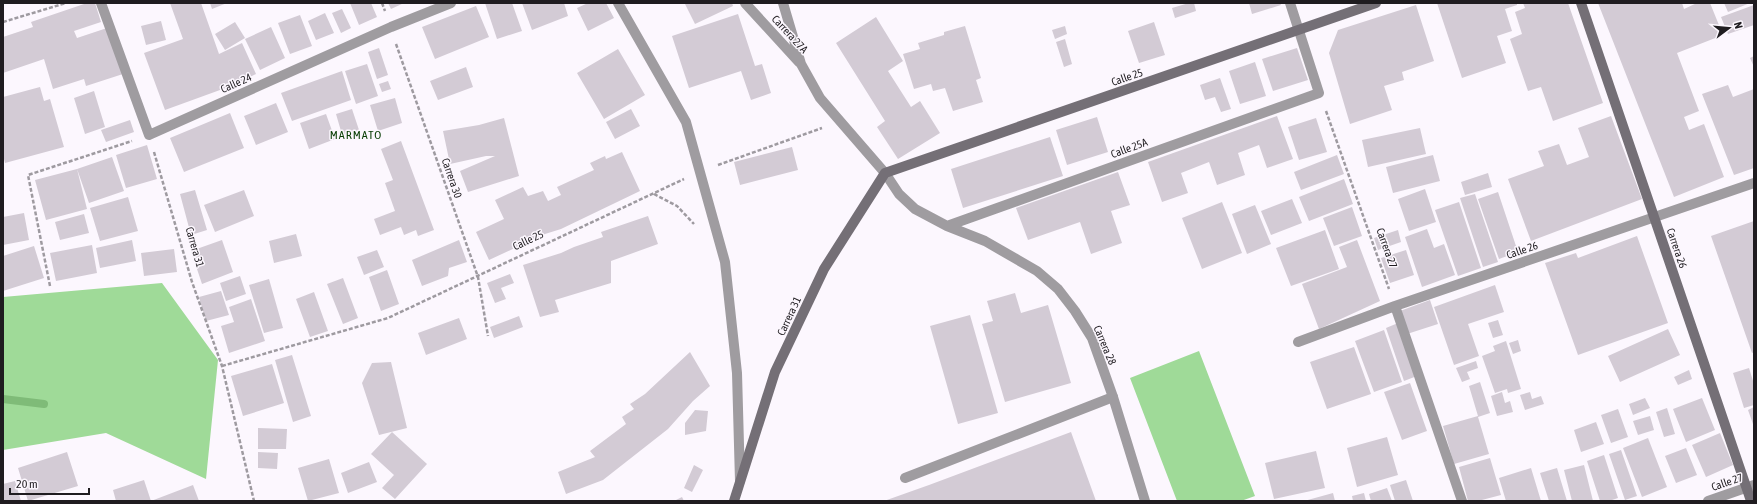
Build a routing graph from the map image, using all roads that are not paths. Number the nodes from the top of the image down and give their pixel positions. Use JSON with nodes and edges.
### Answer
{"nodes":[{"id":1,"x":101,"y":3,"type":"edge"},
{"id":2,"x":451,"y":3,"type":"edge"},
{"id":3,"x":618,"y":3,"type":"edge"},
{"id":4,"x":745,"y":3,"type":"edge"},
{"id":5,"x":783,"y":3,"type":"edge"},
{"id":6,"x":1290,"y":3,"type":"edge"},
{"id":7,"x":1376,"y":3,"type":"edge"},
{"id":8,"x":1581,"y":3,"type":"edge"},
{"id":9,"x":1299,"y":30,"type":"junction"},
{"id":10,"x":801,"y":64,"type":"junction"},
{"id":11,"x":885,"y":173,"type":"junction"},
{"id":12,"x":1754,"y":183,"type":"edge"},
{"id":13,"x":1654,"y":218,"type":"junction"},
{"id":14,"x":947,"y":226,"type":"junction"},
{"id":15,"x":1395,"y":306,"type":"junction"},
{"id":16,"x":1298,"y":342,"type":"dead end"},
{"id":17,"x":1113,"y":397,"type":"junction"},
{"id":18,"x":905,"y":478,"type":"dead end"},
{"id":19,"x":740,"y":481,"type":"junction"},
{"id":20,"x":1750,"y":487,"type":"edge"},
{"id":21,"x":734,"y":501,"type":"edge"},
{"id":22,"x":1145,"y":501,"type":"edge"},
{"id":23,"x":1462,"y":501,"type":"edge"},
{"id":24,"x":1708,"y":501,"type":"edge"},
{"id":25,"x":1751,"y":501,"type":"edge"}],
"edges":[{"from":1,"to":2,"type":"street","name":"Calle 24"},
{"from":3,"to":19,"type":"street"},
{"from":4,"to":10,"type":"street","name":"Carrera 27A"},
{"from":5,"to":10,"type":"street"},
{"from":6,"to":9,"type":"street"},
{"from":7,"to":9,"type":"main road","name":"Calle 25"},
{"from":8,"to":13,"type":"main road","name":"Carrera 26"},
{"from":9,"to":11,"type":"main road","name":"Calle 25"},
{"from":9,"to":14,"type":"street","name":"Calle 25A"},
{"from":10,"to":11,"type":"street","name":"Carrera 28"},
{"from":11,"to":14,"type":"street","name":"Carrera 28"},
{"from":11,"to":19,"type":"main road","name":"Carrera 31"},
{"from":12,"to":13,"type":"street","name":"Calle 26"},
{"from":13,"to":15,"type":"street","name":"Calle 26"},
{"from":13,"to":20,"type":"main road","name":"Carrera 26"},
{"from":14,"to":17,"type":"street","name":"Carrera 28"},
{"from":15,"to":16,"type":"street","name":"Calle 26"},
{"from":15,"to":23,"type":"street"},
{"from":17,"to":18,"type":"street"},
{"from":17,"to":22,"type":"street","name":"Carrera 28"},
{"from":19,"to":21,"type":"main road","name":"Carrera 31"},
{"from":20,"to":24,"type":"street","name":"Calle 27"},
{"from":20,"to":25,"type":"main road","name":"Carrera 26"}]}
